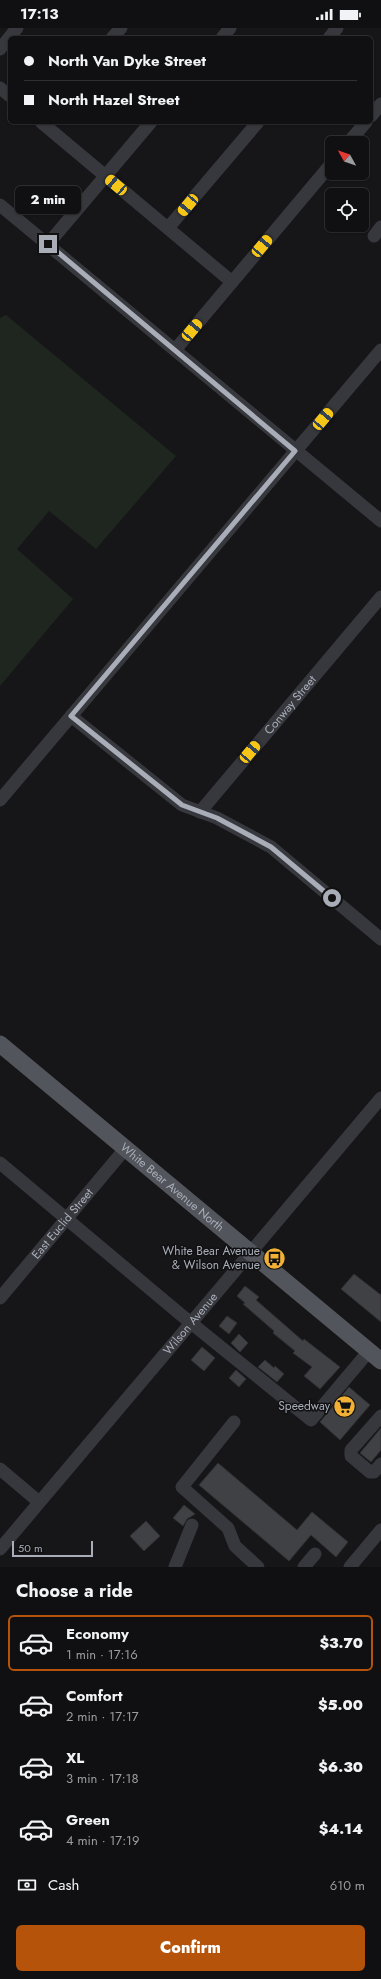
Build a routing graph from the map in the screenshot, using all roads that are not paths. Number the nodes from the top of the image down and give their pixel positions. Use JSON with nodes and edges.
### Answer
{"nodes":[{"id":1,"x":18,"y":28,"type":"edge"},
{"id":2,"x":121,"y":28,"type":"edge"},
{"id":3,"x":230,"y":28,"type":"edge"},
{"id":4,"x":338,"y":28,"type":"edge"},
{"id":5,"x":11,"y":36,"type":"edge"},
{"id":6,"x":114,"y":36,"type":"edge"},
{"id":7,"x":224,"y":36,"type":"edge"},
{"id":8,"x":331,"y":36,"type":"edge"},
{"id":9,"x":8,"y":40,"type":"edge"},
{"id":10,"x":0,"y":49,"type":"edge"},
{"id":11,"x":0,"y":88,"type":"edge"},
{"id":12,"x":8,"y":94,"type":"edge"},
{"id":13,"x":43,"y":124,"type":"edge"},
{"id":14,"x":149,"y":124,"type":"edge"},
{"id":15,"x":256,"y":124,"type":"edge"},
{"id":16,"x":364,"y":124,"type":"edge"},
{"id":17,"x":354,"y":136,"type":"edge"},
{"id":18,"x":325,"y":171,"type":"edge"},
{"id":19,"x":105,"y":176,"type":"junction"},
{"id":20,"x":0,"y":205,"type":"edge"},
{"id":21,"x":168,"y":228,"type":"junction"},
{"id":22,"x":48,"y":244,"type":"junction"},
{"id":23,"x":232,"y":282,"type":"junction"},
{"id":24,"x":175,"y":350,"type":"junction"},
{"id":25,"x":381,"y":350,"type":"edge"},
{"id":26,"x":295,"y":451,"type":"junction"},
{"id":27,"x":381,"y":521,"type":"edge"},
{"id":28,"x":381,"y":597,"type":"edge"},
{"id":29,"x":71,"y":716,"type":"junction"},
{"id":30,"x":0,"y":800,"type":"edge"},
{"id":31,"x":200,"y":812,"type":"junction"},
{"id":32,"x":381,"y":939,"type":"edge"},
{"id":33,"x":0,"y":1046,"type":"edge"},
{"id":34,"x":381,"y":1098,"type":"edge"},
{"id":35,"x":125,"y":1149,"type":"junction"},
{"id":36,"x":0,"y":1163,"type":"edge"},
{"id":37,"x":67,"y":1219,"type":"junction"},
{"id":38,"x":250,"y":1252,"type":"junction"},
{"id":39,"x":0,"y":1298,"type":"edge"},
{"id":40,"x":191,"y":1322,"type":"junction"},
{"id":41,"x":375,"y":1356,"type":"edge"},
{"id":42,"x":381,"y":1416,"type":"edge"},
{"id":43,"x":234,"y":1422,"type":"dead end"},
{"id":44,"x":381,"y":1464,"type":"edge"},
{"id":45,"x":0,"y":1469,"type":"edge"},
{"id":46,"x":40,"y":1502,"type":"junction"},
{"id":47,"x":192,"y":1525,"type":"dead end"},
{"id":48,"x":381,"y":1530,"type":"edge"},
{"id":49,"x":0,"y":1549,"type":"edge"},
{"id":50,"x":315,"y":1554,"type":"dead end"},
{"id":51,"x":175,"y":1567,"type":"edge"},
{"id":52,"x":258,"y":1567,"type":"edge"},
{"id":53,"x":304,"y":1567,"type":"edge"},
{"id":54,"x":350,"y":1567,"type":"edge"}],
"edges":[{"from":1,"to":5,"type":"street"},
{"from":2,"to":6,"type":"street"},
{"from":3,"to":7,"type":"street"},
{"from":4,"to":8,"type":"street"},
{"from":9,"to":10,"type":"street"},
{"from":11,"to":12,"type":"street"},
{"from":13,"to":19,"type":"street"},
{"from":14,"to":19,"type":"street"},
{"from":15,"to":21,"type":"street"},
{"from":16,"to":17,"type":"street"},
{"from":18,"to":23,"type":"street"},
{"from":19,"to":21,"type":"street"},
{"from":19,"to":22,"type":"street"},
{"from":20,"to":22,"type":"street"},
{"from":21,"to":23,"type":"street"},
{"from":22,"to":24,"type":"street"},
{"from":23,"to":24,"type":"street"},
{"from":24,"to":26,"type":"street"},
{"from":25,"to":26,"type":"street"},
{"from":26,"to":27,"type":"street"},
{"from":26,"to":29,"type":"street"},
{"from":28,"to":31,"type":"street","name":"Conway Street"},
{"from":29,"to":30,"type":"street"},
{"from":29,"to":31,"type":"street"},
{"from":31,"to":32,"type":"street"},
{"from":33,"to":35,"type":"main road","name":"White Bear Avenue North"},
{"from":34,"to":38,"type":"street","name":"Wilson Avenue"},
{"from":35,"to":37,"type":"street","name":"East Euclid Street"},
{"from":35,"to":38,"type":"main road","name":"White Bear Avenue North"},
{"from":36,"to":37,"type":"street"},
{"from":37,"to":39,"type":"street","name":"East Euclid Street"},
{"from":37,"to":40,"type":"street"},
{"from":38,"to":40,"type":"street","name":"Wilson Avenue"},
{"from":38,"to":41,"type":"main road","name":"White Bear Avenue North"},
{"from":40,"to":41,"type":"street"},
{"from":40,"to":46,"type":"street","name":"Wilson Avenue"},
{"from":42,"to":44,"type":"street"},
{"from":43,"to":52,"type":"street"},
{"from":45,"to":46,"type":"street"},
{"from":46,"to":49,"type":"street","name":"Wilson Avenue"},
{"from":47,"to":51,"type":"street"},
{"from":48,"to":54,"type":"street"},
{"from":50,"to":53,"type":"street"}]}
